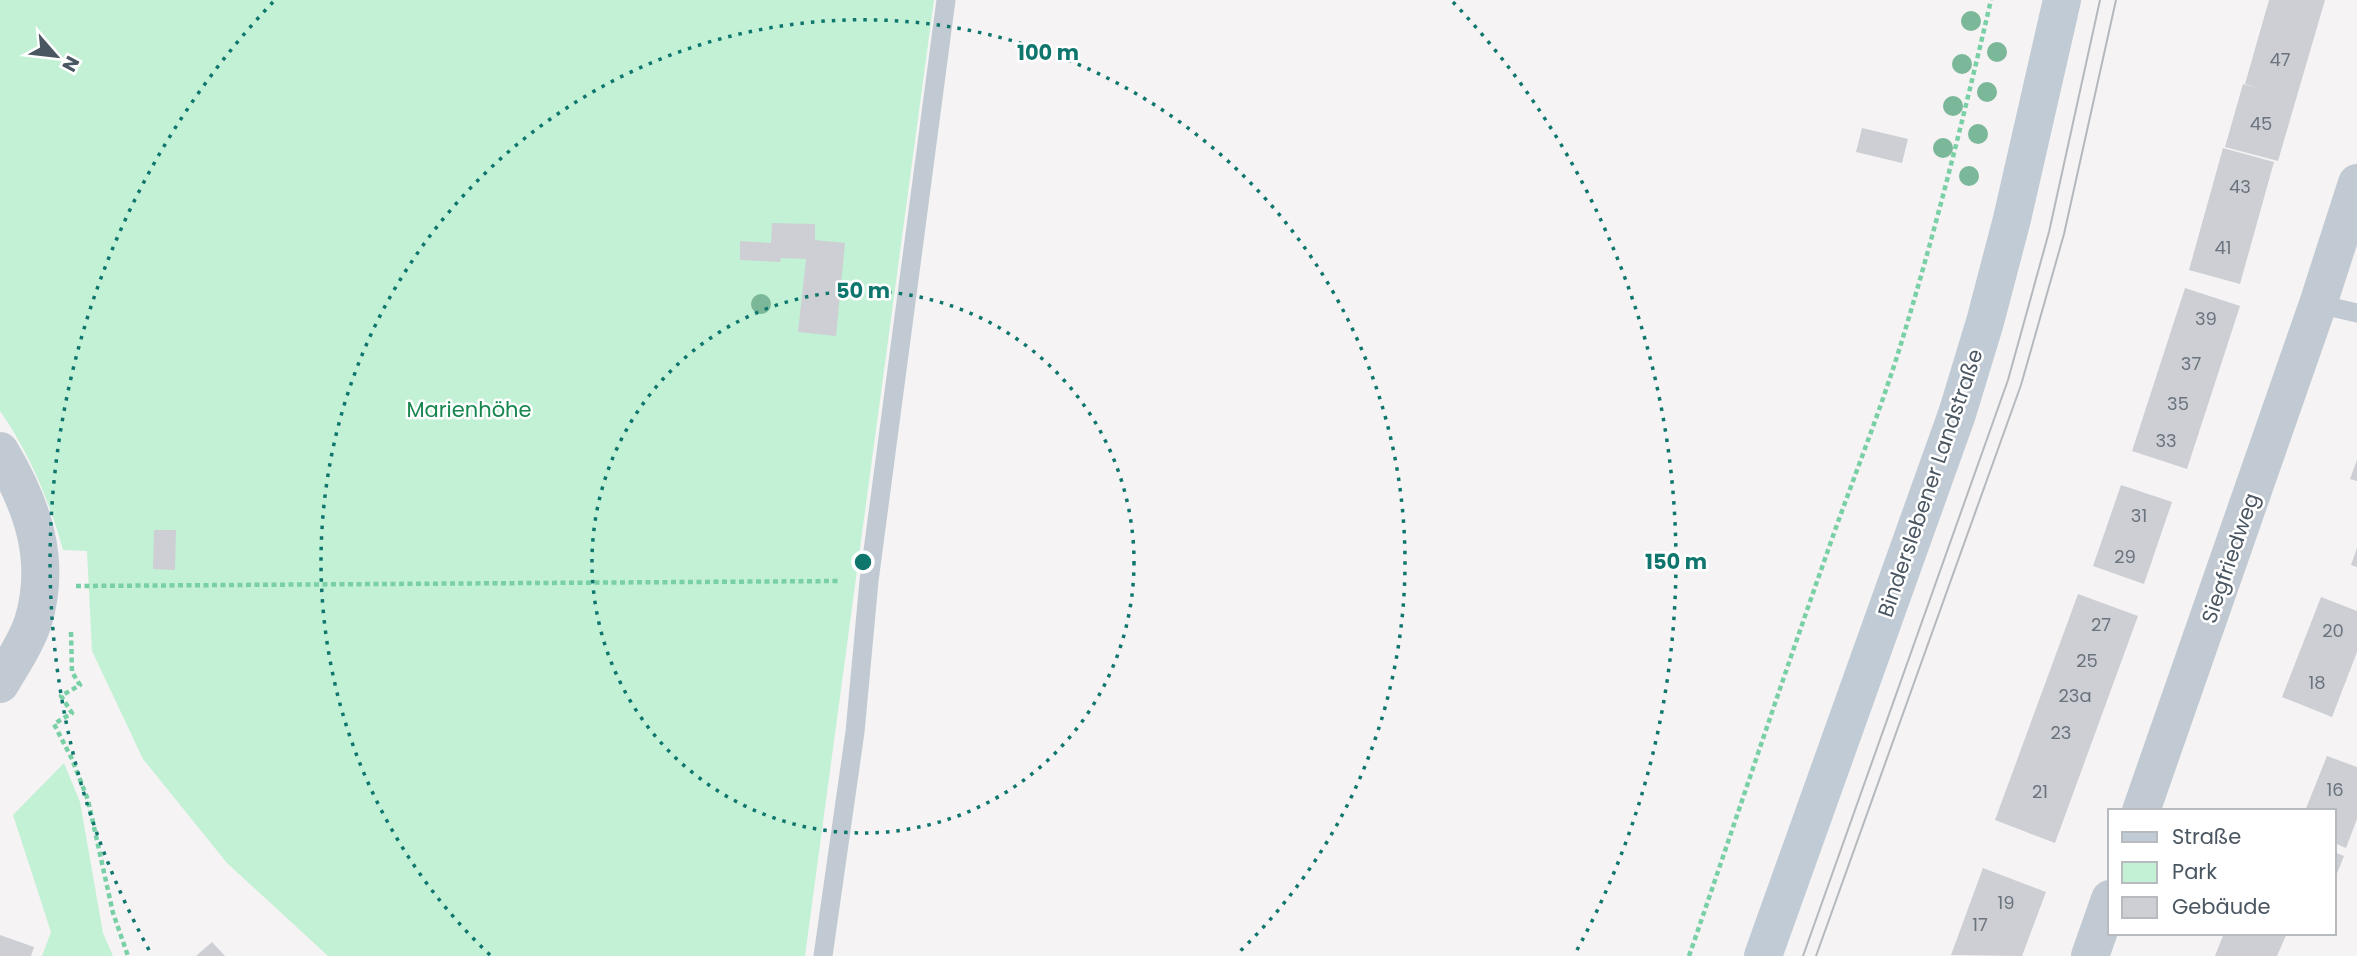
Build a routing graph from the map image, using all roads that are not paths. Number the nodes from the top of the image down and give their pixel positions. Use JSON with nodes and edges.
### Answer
{"nodes":[{"id":1,"x":946,"y":0,"type":"edge"},
{"id":2,"x":2062,"y":0,"type":"edge"},
{"id":3,"x":2357,"y":183,"type":"edge"},
{"id":4,"x":2318,"y":304,"type":"junction"},
{"id":5,"x":2357,"y":313,"type":"edge"},
{"id":6,"x":0,"y":451,"type":"edge"},
{"id":7,"x":0,"y":684,"type":"edge"},
{"id":8,"x":2142,"y":809,"type":"edge"},
{"id":9,"x":2108,"y":905,"type":"edge"},
{"id":10,"x":823,"y":956,"type":"edge"},
{"id":11,"x":1763,"y":956,"type":"edge"},
{"id":12,"x":2090,"y":956,"type":"edge"}],
"edges":[{"from":1,"to":10,"type":"lane"},
{"from":2,"to":11,"type":"main road","name":"Binderslebener Landstraße"},
{"from":3,"to":4,"type":"street","name":"Siegfriedweg"},
{"from":4,"to":5,"type":"lane"},
{"from":4,"to":8,"type":"street","name":"Siegfriedweg"},
{"from":6,"to":7,"type":"street"},
{"from":9,"to":12,"type":"street"}]}
